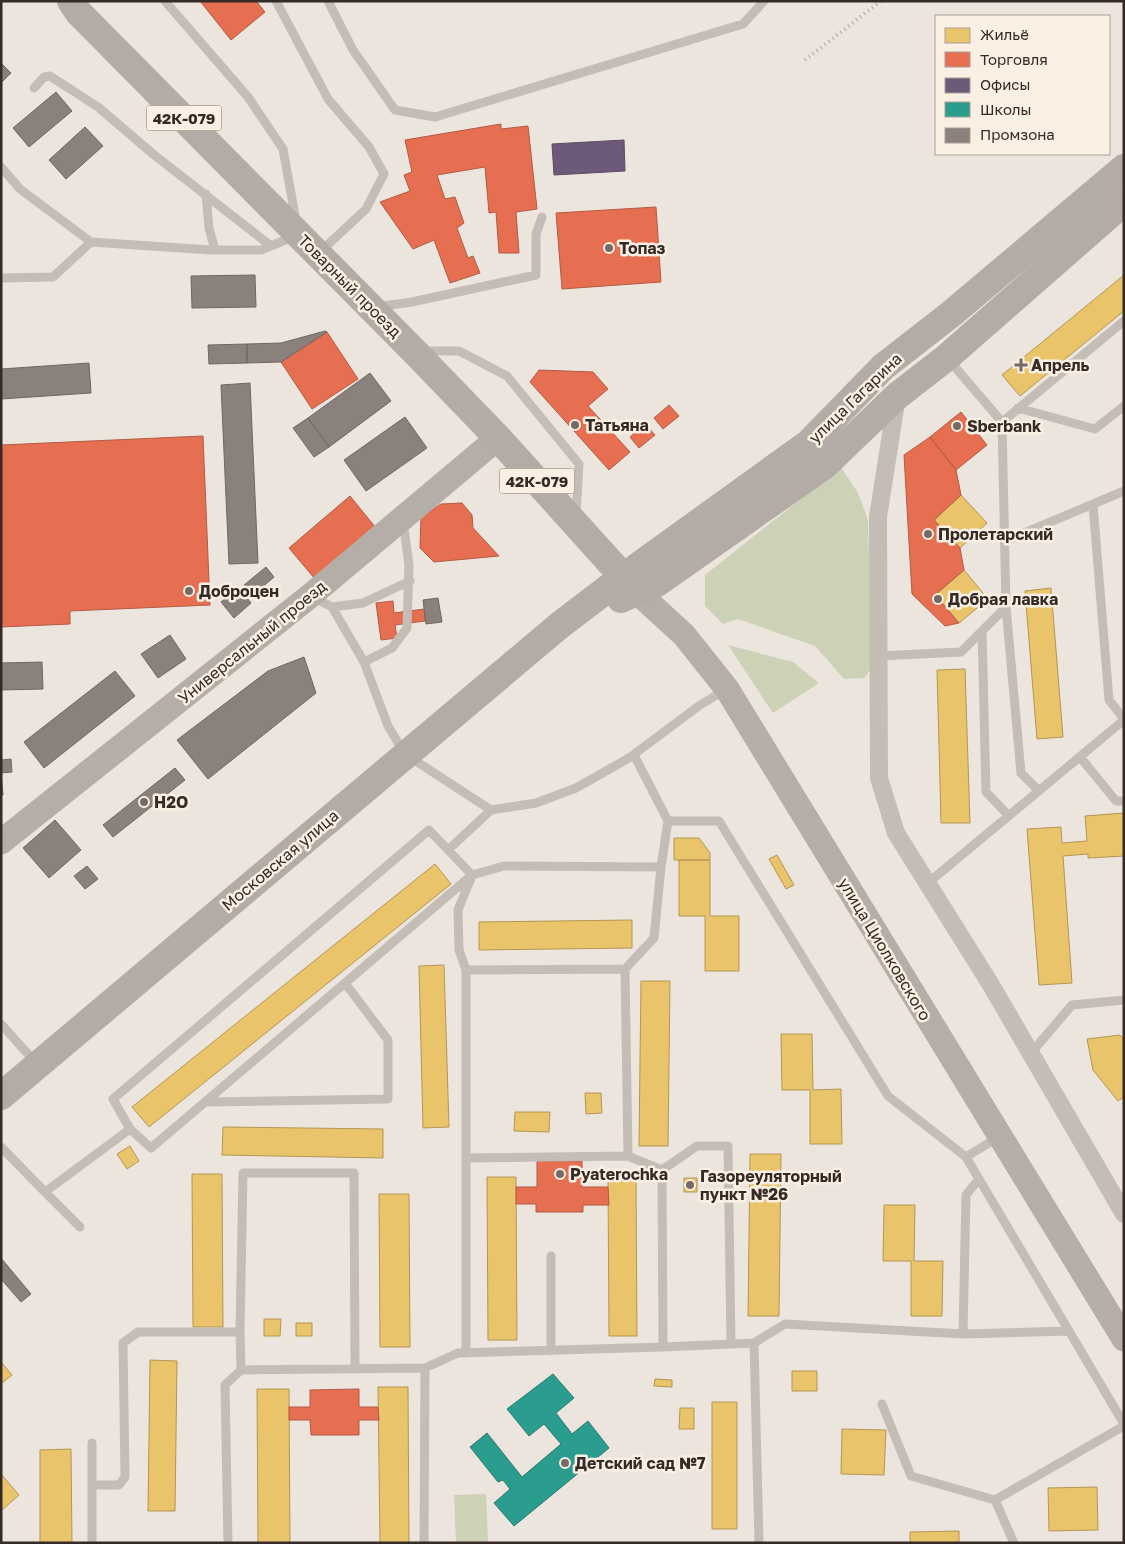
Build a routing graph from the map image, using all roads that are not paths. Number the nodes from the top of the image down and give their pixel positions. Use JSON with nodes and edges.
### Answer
{"nodes":[{"id":1,"x":71,"y":1,"type":"edge"},
{"id":2,"x":165,"y":1,"type":"edge"},
{"id":3,"x":276,"y":1,"type":"edge"},
{"id":4,"x":328,"y":1,"type":"edge"},
{"id":5,"x":764,"y":1,"type":"edge"},
{"id":6,"x":34,"y":88,"type":"dead end"},
{"id":7,"x":1,"y":167,"type":"edge"},
{"id":8,"x":1124,"y":168,"type":"edge"},
{"id":9,"x":206,"y":194,"type":"junction"},
{"id":10,"x":1124,"y":202,"type":"edge"},
{"id":11,"x":542,"y":217,"type":"dead end"},
{"id":12,"x":299,"y":234,"type":"junction"},
{"id":13,"x":91,"y":242,"type":"junction"},
{"id":14,"x":271,"y":246,"type":"junction"},
{"id":15,"x":215,"y":250,"type":"junction"},
{"id":16,"x":318,"y":254,"type":"junction"},
{"id":17,"x":1,"y":278,"type":"edge"},
{"id":18,"x":372,"y":308,"type":"junction"},
{"id":19,"x":1124,"y":321,"type":"edge"},
{"id":20,"x":414,"y":351,"type":"junction"},
{"id":21,"x":946,"y":358,"type":"junction"},
{"id":22,"x":897,"y":396,"type":"junction"},
{"id":23,"x":1124,"y":406,"type":"edge"},
{"id":24,"x":1018,"y":408,"type":"junction"},
{"id":25,"x":1002,"y":422,"type":"junction"},
{"id":26,"x":498,"y":438,"type":"junction"},
{"id":27,"x":1124,"y":491,"type":"edge"},
{"id":28,"x":1093,"y":504,"type":"junction"},
{"id":29,"x":402,"y":519,"type":"junction"},
{"id":30,"x":576,"y":525,"type":"junction"},
{"id":31,"x":1005,"y":541,"type":"junction"},
{"id":32,"x":410,"y":581,"type":"junction"},
{"id":33,"x":630,"y":584,"type":"junction"},
{"id":34,"x":310,"y":596,"type":"junction"},
{"id":35,"x":332,"y":607,"type":"junction"},
{"id":36,"x":1006,"y":607,"type":"junction"},
{"id":37,"x":982,"y":631,"type":"junction"},
{"id":38,"x":879,"y":656,"type":"junction"},
{"id":39,"x":364,"y":662,"type":"junction"},
{"id":40,"x":727,"y":689,"type":"junction"},
{"id":41,"x":1124,"y":720,"type":"edge"},
{"id":42,"x":405,"y":754,"type":"junction"},
{"id":43,"x":634,"y":755,"type":"junction"},
{"id":44,"x":1080,"y":757,"type":"junction"},
{"id":45,"x":1038,"y":791,"type":"junction"},
{"id":46,"x":1124,"y":801,"type":"edge"},
{"id":47,"x":491,"y":810,"type":"junction"},
{"id":48,"x":1009,"y":816,"type":"junction"},
{"id":49,"x":668,"y":821,"type":"junction"},
{"id":50,"x":1,"y":842,"type":"edge"},
{"id":51,"x":448,"y":850,"type":"junction"},
{"id":52,"x":661,"y":867,"type":"junction"},
{"id":53,"x":472,"y":875,"type":"junction"},
{"id":54,"x":928,"y":883,"type":"junction"},
{"id":55,"x":625,"y":969,"type":"junction"},
{"id":56,"x":466,"y":970,"type":"junction"},
{"id":57,"x":345,"y":983,"type":"junction"},
{"id":58,"x":1124,"y":1000,"type":"edge"},
{"id":59,"x":1,"y":1024,"type":"edge"},
{"id":60,"x":1031,"y":1053,"type":"junction"},
{"id":61,"x":39,"y":1066,"type":"junction"},
{"id":62,"x":1,"y":1096,"type":"edge"},
{"id":63,"x":205,"y":1102,"type":"junction"},
{"id":64,"x":130,"y":1129,"type":"junction"},
{"id":65,"x":1000,"y":1136,"type":"junction"},
{"id":66,"x":1,"y":1147,"type":"edge"},
{"id":67,"x":628,"y":1156,"type":"junction"},
{"id":68,"x":966,"y":1157,"type":"junction"},
{"id":69,"x":466,"y":1158,"type":"junction"},
{"id":70,"x":662,"y":1170,"type":"junction"},
{"id":71,"x":979,"y":1179,"type":"junction"},
{"id":72,"x":45,"y":1192,"type":"junction"},
{"id":73,"x":1124,"y":1214,"type":"edge"},
{"id":74,"x":80,"y":1227,"type":"dead end"},
{"id":75,"x":551,"y":1256,"type":"dead end"},
{"id":76,"x":1069,"y":1331,"type":"junction"},
{"id":77,"x":240,"y":1332,"type":"junction"},
{"id":78,"x":962,"y":1334,"type":"junction"},
{"id":79,"x":1124,"y":1339,"type":"edge"},
{"id":80,"x":754,"y":1343,"type":"junction"},
{"id":81,"x":731,"y":1344,"type":"junction"},
{"id":82,"x":663,"y":1348,"type":"junction"},
{"id":83,"x":551,"y":1350,"type":"junction"},
{"id":84,"x":466,"y":1353,"type":"junction"},
{"id":85,"x":425,"y":1368,"type":"junction"},
{"id":86,"x":355,"y":1369,"type":"junction"},
{"id":87,"x":241,"y":1370,"type":"junction"},
{"id":88,"x":882,"y":1404,"type":"dead end"},
{"id":89,"x":1124,"y":1425,"type":"edge"},
{"id":90,"x":92,"y":1443,"type":"dead end"},
{"id":91,"x":92,"y":1485,"type":"junction"},
{"id":92,"x":995,"y":1500,"type":"junction"},
{"id":93,"x":92,"y":1543,"type":"edge"},
{"id":94,"x":228,"y":1543,"type":"edge"},
{"id":95,"x":424,"y":1543,"type":"edge"},
{"id":96,"x":759,"y":1543,"type":"edge"},
{"id":97,"x":1014,"y":1543,"type":"edge"}],
"edges":[{"from":1,"to":12,"type":"main road","name":"Товарный проезд","number":"42К-079"},
{"from":2,"to":12,"type":"lane"},
{"from":3,"to":16,"type":"lane"},
{"from":4,"to":5,"type":"lane"},
{"from":6,"to":9,"type":"lane"},
{"from":7,"to":13,"type":"lane"},
{"from":8,"to":33,"type":"main road","name":"улица Гагарина"},
{"from":9,"to":14,"type":"lane"},
{"from":9,"to":15,"type":"lane"},
{"from":10,"to":21,"type":"main road","name":"улица Гагарина"},
{"from":11,"to":18,"type":"lane"},
{"from":12,"to":14,"type":"lane"},
{"from":12,"to":16,"type":"main road","name":"Товарный проезд","number":"42К-079"},
{"from":13,"to":15,"type":"lane"},
{"from":13,"to":17,"type":"lane"},
{"from":14,"to":15,"type":"lane"},
{"from":16,"to":18,"type":"main road","name":"Товарный проезд","number":"42К-079"},
{"from":18,"to":20,"type":"main road","name":"Товарный проезд","number":"42К-079"},
{"from":19,"to":24,"type":"lane"},
{"from":20,"to":26,"type":"main road","name":"Товарный проезд","number":"42К-079"},
{"from":20,"to":30,"type":"lane"},
{"from":21,"to":22,"type":"main road","name":"улица Гагарина"},
{"from":21,"to":25,"type":"lane"},
{"from":22,"to":33,"type":"main road","name":"улица Гагарина"},
{"from":22,"to":38,"type":"street"},
{"from":23,"to":24,"type":"lane"},
{"from":24,"to":25,"type":"lane"},
{"from":25,"to":31,"type":"lane"},
{"from":26,"to":29,"type":"main road","name":"Универсальный проезд"},
{"from":26,"to":30,"type":"main road","name":"Товарный проезд","number":"42К-079"},
{"from":27,"to":28,"type":"lane"},
{"from":28,"to":31,"type":"lane"},
{"from":28,"to":41,"type":"lane"},
{"from":29,"to":32,"type":"lane"},
{"from":29,"to":34,"type":"main road","name":"Универсальный проезд"},
{"from":30,"to":33,"type":"main road","name":"Товарный проезд","number":"42К-079"},
{"from":31,"to":36,"type":"lane"},
{"from":32,"to":35,"type":"lane"},
{"from":32,"to":39,"type":"lane"},
{"from":33,"to":40,"type":"main road","name":"улица Циолковского"},
{"from":33,"to":42,"type":"main road","name":"Московская улица"},
{"from":34,"to":35,"type":"lane"},
{"from":34,"to":50,"type":"main road","name":"Универсальный проезд"},
{"from":35,"to":39,"type":"lane"},
{"from":36,"to":37,"type":"lane"},
{"from":36,"to":45,"type":"lane"},
{"from":37,"to":38,"type":"lane"},
{"from":37,"to":48,"type":"lane"},
{"from":38,"to":54,"type":"street"},
{"from":39,"to":42,"type":"lane"},
{"from":40,"to":43,"type":"lane"},
{"from":40,"to":65,"type":"main road","name":"улица Циолковского"},
{"from":41,"to":44,"type":"lane"},
{"from":42,"to":47,"type":"lane"},
{"from":42,"to":61,"type":"main road","name":"Московская улица"},
{"from":43,"to":47,"type":"lane"},
{"from":43,"to":49,"type":"lane"},
{"from":44,"to":45,"type":"lane"},
{"from":44,"to":46,"type":"lane"},
{"from":45,"to":48,"type":"lane"},
{"from":47,"to":51,"type":"lane"},
{"from":48,"to":54,"type":"lane"},
{"from":49,"to":52,"type":"lane"},
{"from":49,"to":68,"type":"lane"},
{"from":51,"to":53,"type":"lane"},
{"from":51,"to":64,"type":"lane"},
{"from":52,"to":53,"type":"lane"},
{"from":52,"to":55,"type":"lane"},
{"from":53,"to":56,"type":"lane"},
{"from":53,"to":57,"type":"lane"},
{"from":54,"to":60,"type":"street"},
{"from":55,"to":56,"type":"lane"},
{"from":55,"to":67,"type":"lane"},
{"from":56,"to":69,"type":"lane"},
{"from":57,"to":63,"type":"lane"},
{"from":57,"to":63,"type":"lane"},
{"from":58,"to":60,"type":"lane"},
{"from":59,"to":61,"type":"lane"},
{"from":60,"to":73,"type":"street"},
{"from":61,"to":62,"type":"main road","name":"Московская улица"},
{"from":63,"to":64,"type":"lane"},
{"from":64,"to":72,"type":"lane"},
{"from":65,"to":68,"type":"lane"},
{"from":65,"to":79,"type":"main road","name":"улица Циолковского"},
{"from":66,"to":72,"type":"lane"},
{"from":67,"to":69,"type":"lane"},
{"from":67,"to":70,"type":"lane"},
{"from":68,"to":71,"type":"lane"},
{"from":69,"to":84,"type":"lane"},
{"from":70,"to":81,"type":"lane"},
{"from":70,"to":82,"type":"lane"},
{"from":71,"to":76,"type":"lane"},
{"from":71,"to":78,"type":"lane"},
{"from":72,"to":74,"type":"lane"},
{"from":75,"to":83,"type":"lane"},
{"from":76,"to":78,"type":"lane"},
{"from":76,"to":89,"type":"lane"},
{"from":77,"to":86,"type":"lane"},
{"from":77,"to":87,"type":"lane"},
{"from":77,"to":91,"type":"lane"},
{"from":78,"to":80,"type":"lane"},
{"from":80,"to":81,"type":"lane"},
{"from":80,"to":96,"type":"lane"},
{"from":81,"to":82,"type":"lane"},
{"from":82,"to":83,"type":"lane"},
{"from":83,"to":84,"type":"lane"},
{"from":84,"to":85,"type":"lane"},
{"from":85,"to":86,"type":"lane"},
{"from":85,"to":95,"type":"lane"},
{"from":86,"to":87,"type":"lane"},
{"from":87,"to":94,"type":"lane"},
{"from":88,"to":92,"type":"lane"},
{"from":89,"to":92,"type":"lane"},
{"from":90,"to":91,"type":"lane"},
{"from":91,"to":93,"type":"lane"},
{"from":92,"to":97,"type":"lane"}]}
